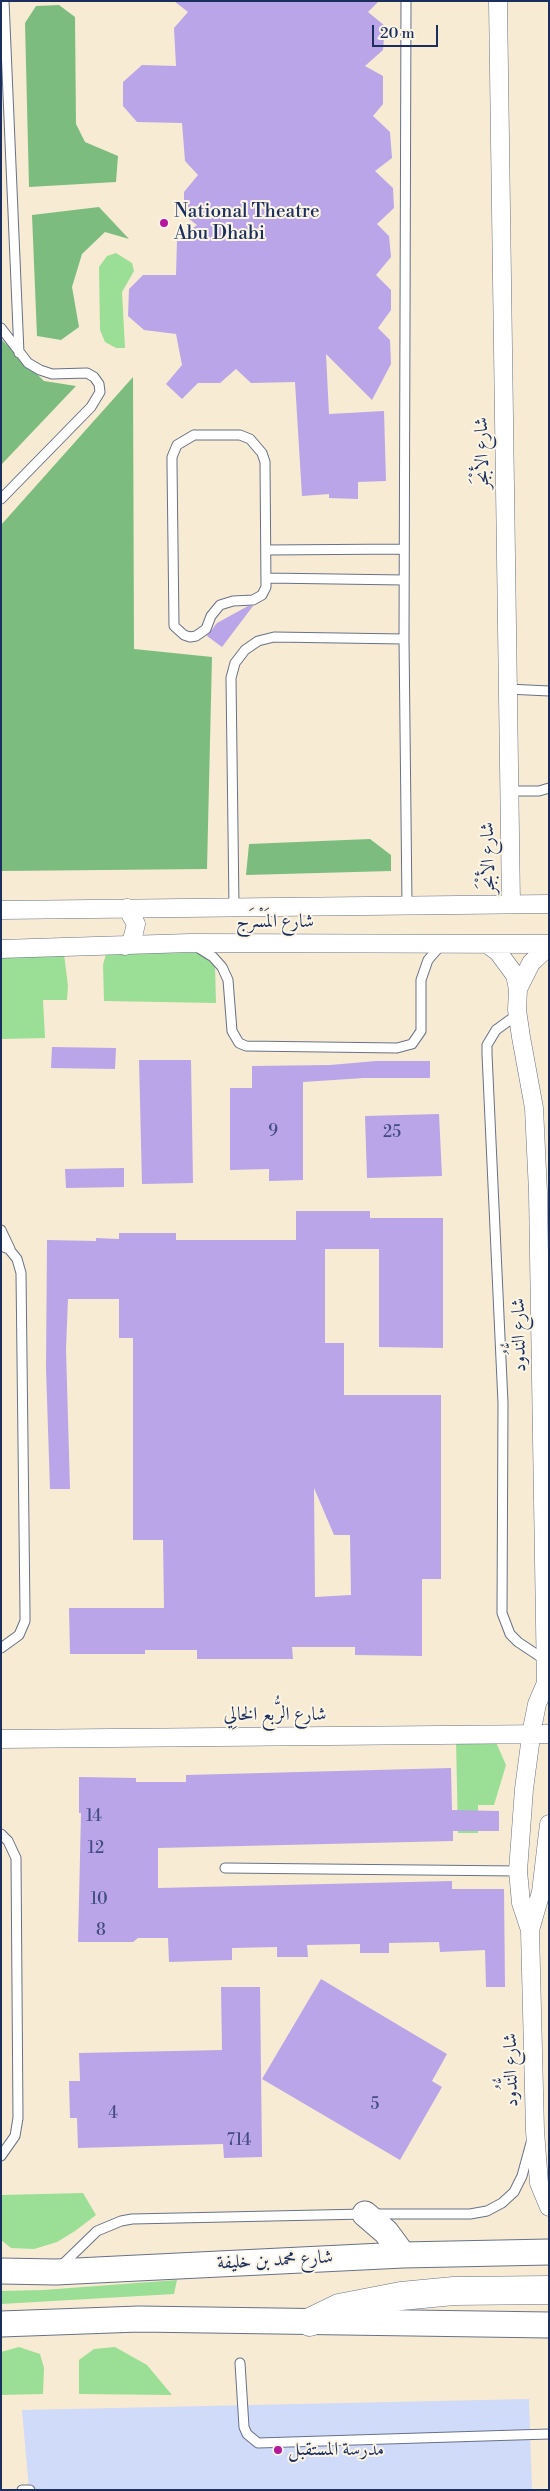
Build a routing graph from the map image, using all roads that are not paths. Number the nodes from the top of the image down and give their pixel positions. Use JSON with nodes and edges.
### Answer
{"nodes":[{"id":1,"x":4,"y":1,"type":"edge"},
{"id":2,"x":406,"y":1,"type":"edge"},
{"id":3,"x":498,"y":1,"type":"edge"},
{"id":4,"x":1,"y":328,"type":"edge"},
{"id":5,"x":20,"y":353,"type":"junction"},
{"id":6,"x":1,"y":498,"type":"edge"},
{"id":7,"x":404,"y":549,"type":"junction"},
{"id":8,"x":266,"y":550,"type":"junction"},
{"id":9,"x":266,"y":578,"type":"junction"},
{"id":10,"x":404,"y":580,"type":"junction"},
{"id":11,"x":404,"y":639,"type":"junction"},
{"id":12,"x":508,"y":690,"type":"junction"},
{"id":13,"x":549,"y":691,"type":"edge"},
{"id":14,"x":549,"y":788,"type":"edge"},
{"id":15,"x":509,"y":791,"type":"junction"},
{"id":16,"x":511,"y":904,"type":"junction"},
{"id":17,"x":549,"y":904,"type":"edge"},
{"id":18,"x":407,"y":905,"type":"junction"},
{"id":19,"x":234,"y":907,"type":"junction"},
{"id":20,"x":128,"y":908,"type":"junction"},
{"id":21,"x":1,"y":910,"type":"edge"},
{"id":22,"x":190,"y":943,"type":"junction"},
{"id":23,"x":442,"y":943,"type":"junction"},
{"id":24,"x":486,"y":944,"type":"junction"},
{"id":25,"x":549,"y":945,"type":"edge"},
{"id":26,"x":125,"y":946,"type":"junction"},
{"id":27,"x":1,"y":949,"type":"edge"},
{"id":28,"x":518,"y":989,"type":"junction"},
{"id":29,"x":518,"y":1014,"type":"junction"},
{"id":30,"x":1,"y":1230,"type":"edge"},
{"id":31,"x":1,"y":1246,"type":"edge"},
{"id":32,"x":13,"y":1253,"type":"junction"},
{"id":33,"x":1,"y":1648,"type":"edge"},
{"id":34,"x":546,"y":1661,"type":"junction"},
{"id":35,"x":547,"y":1687,"type":"edge"},
{"id":36,"x":540,"y":1734,"type":"edge"},
{"id":37,"x":1,"y":1739,"type":"edge"},
{"id":38,"x":549,"y":1824,"type":"edge"},
{"id":39,"x":1,"y":1834,"type":"edge"},
{"id":40,"x":225,"y":1868,"type":"dead end"},
{"id":41,"x":518,"y":1871,"type":"junction"},
{"id":42,"x":530,"y":1930,"type":"junction"},
{"id":43,"x":535,"y":2131,"type":"junction"},
{"id":44,"x":1,"y":2156,"type":"edge"},
{"id":45,"x":549,"y":2207,"type":"edge"},
{"id":46,"x":365,"y":2214,"type":"junction"},
{"id":47,"x":549,"y":2252,"type":"edge"},
{"id":48,"x":403,"y":2255,"type":"junction"},
{"id":49,"x":8,"y":2267,"type":"edge"},
{"id":50,"x":56,"y":2272,"type":"junction"},
{"id":51,"x":549,"y":2290,"type":"edge"},
{"id":52,"x":310,"y":2322,"type":"junction"},
{"id":53,"x":2,"y":2325,"type":"edge"},
{"id":54,"x":546,"y":2327,"type":"edge"},
{"id":55,"x":240,"y":2363,"type":"dead end"},
{"id":56,"x":549,"y":2434,"type":"edge"},
{"id":57,"x":22,"y":2490,"type":"edge"},
{"id":58,"x":30,"y":2490,"type":"edge"}],
"edges":[{"from":1,"to":5,"type":"lane"},
{"from":2,"to":7,"type":"lane"},
{"from":3,"to":12,"type":"street","name":"شارع الأبْجَر"},
{"from":4,"to":5,"type":"lane"},
{"from":5,"to":6,"type":"lane"},
{"from":7,"to":8,"type":"lane"},
{"from":7,"to":10,"type":"lane"},
{"from":8,"to":9,"type":"lane"},
{"from":8,"to":9,"type":"lane"},
{"from":9,"to":10,"type":"lane"},
{"from":10,"to":11,"type":"lane"},
{"from":11,"to":18,"type":"lane"},
{"from":11,"to":19,"type":"lane"},
{"from":12,"to":13,"type":"lane"},
{"from":12,"to":15,"type":"street","name":"شارع الأبْجَر"},
{"from":14,"to":15,"type":"lane"},
{"from":15,"to":16,"type":"street","name":"شارع الأبْجَر"},
{"from":16,"to":17,"type":"street","name":"شارع المَسْرَج"},
{"from":16,"to":18,"type":"street","name":"شارع المَسْرَج"},
{"from":18,"to":19,"type":"street","name":"شارع المَسْرَج"},
{"from":19,"to":20,"type":"street","name":"شارع المَسْرَج"},
{"from":20,"to":21,"type":"street","name":"شارع المَسْرَج"},
{"from":20,"to":26,"type":"street"},
{"from":22,"to":23,"type":"street","name":"شارع المَسْرَج"},
{"from":22,"to":23,"type":"lane"},
{"from":22,"to":26,"type":"street","name":"شارع المَسْرَج"},
{"from":23,"to":24,"type":"street","name":"شارع المَسْرَج"},
{"from":24,"to":25,"type":"street","name":"شارع المَسْرَج"},
{"from":24,"to":28,"type":"street","name":"شارع النُّدُود"},
{"from":25,"to":28,"type":"street","name":"شارع النُّدُود"},
{"from":26,"to":27,"type":"street","name":"شارع المَسْرَج"},
{"from":28,"to":29,"type":"street","name":"شارع النُّدُود"},
{"from":29,"to":34,"type":"street","name":"شارع النُّدُود"},
{"from":29,"to":34,"type":"lane"},
{"from":30,"to":32,"type":"lane"},
{"from":31,"to":32,"type":"lane"},
{"from":32,"to":33,"type":"lane"},
{"from":34,"to":35,"type":"street","name":"شارع النُّدُود"},
{"from":35,"to":36,"type":"street","name":"شارع النُّدُود"},
{"from":36,"to":37,"type":"street","name":"شارع الرُّبع الخالِي"},
{"from":36,"to":41,"type":"street","name":"شارع النُّدُود"},
{"from":38,"to":42,"type":"street","name":"شارع النُّدُود"},
{"from":39,"to":44,"type":"lane"},
{"from":40,"to":41,"type":"lane"},
{"from":41,"to":42,"type":"street","name":"شارع النُّدُود"},
{"from":42,"to":43,"type":"street","name":"شارع النُّدُود"},
{"from":43,"to":45,"type":"street","name":"شارع النُّدُود"},
{"from":43,"to":46,"type":"lane"},
{"from":46,"to":48,"type":"main road"},
{"from":46,"to":50,"type":"lane"},
{"from":47,"to":48,"type":"main road","name":"شارع محمد بن خليفة"},
{"from":48,"to":50,"type":"main road","name":"شارع محمد بن خليفة"},
{"from":49,"to":50,"type":"main road","name":"شارع محمد بن خليفة"},
{"from":51,"to":52,"type":"main road"},
{"from":52,"to":53,"type":"main road"},
{"from":52,"to":54,"type":"main road"},
{"from":55,"to":56,"type":"lane"},
{"from":57,"to":58,"type":"lane"}]}
